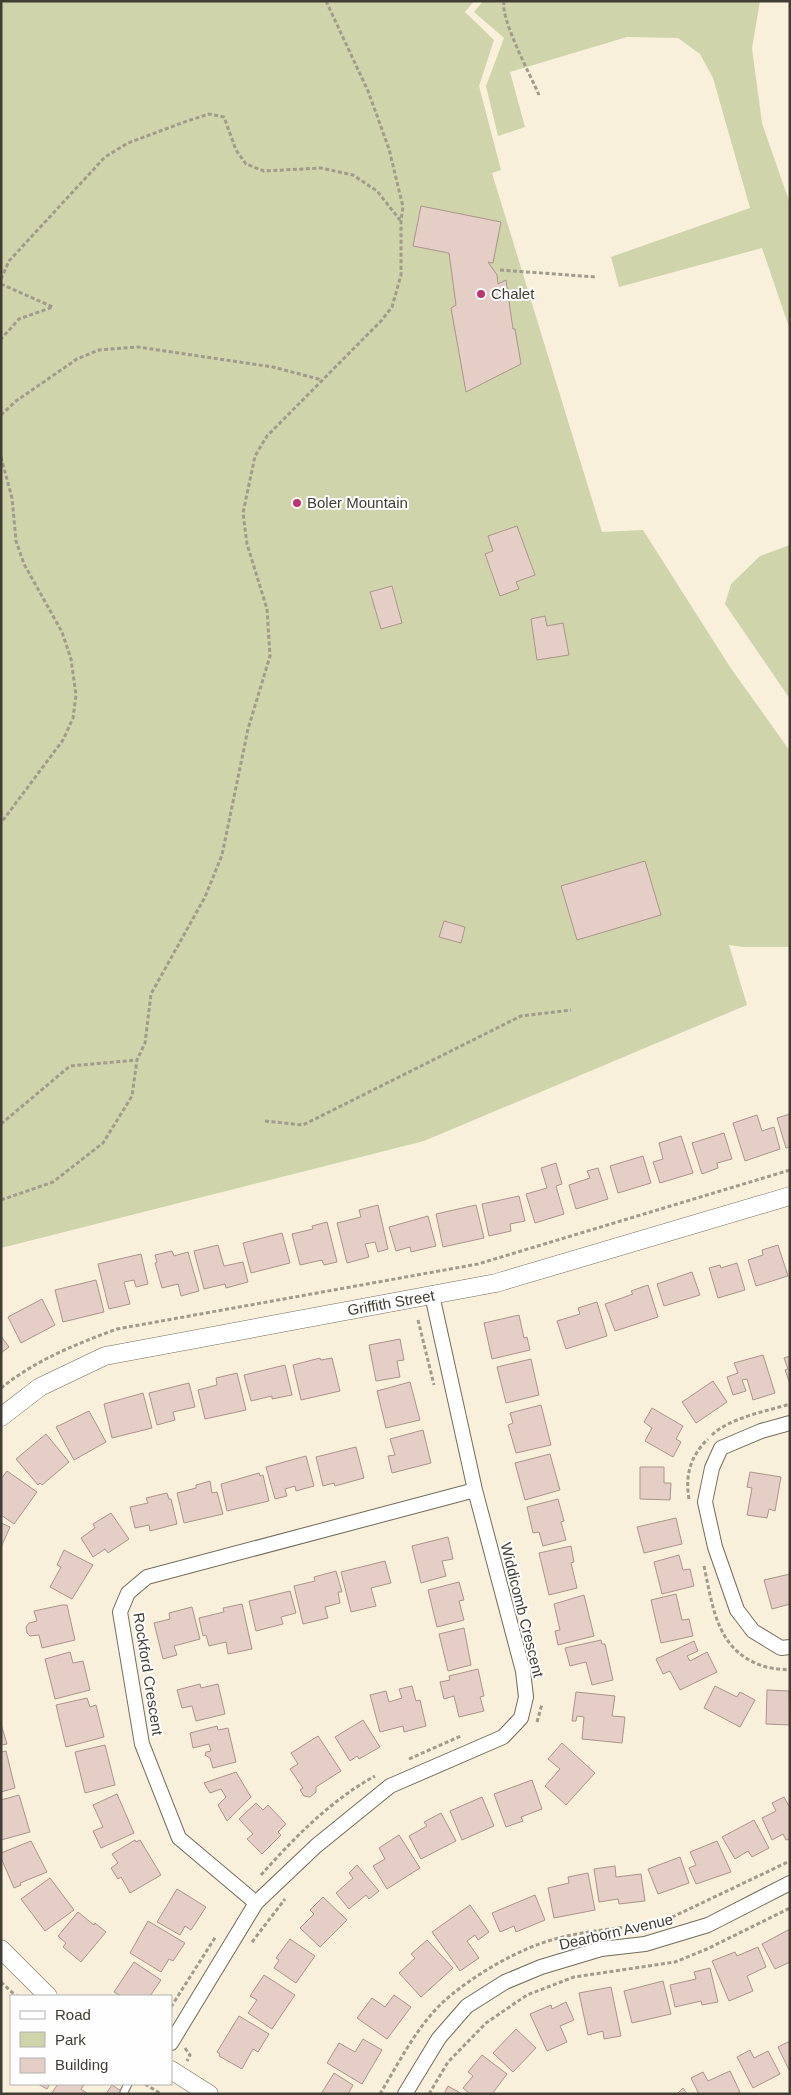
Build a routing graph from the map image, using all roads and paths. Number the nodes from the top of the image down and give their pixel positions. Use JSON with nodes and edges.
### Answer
{"nodes":[{"id":1,"x":326,"y":1,"type":"edge"},
{"id":2,"x":504,"y":1,"type":"edge"},
{"id":3,"x":539,"y":95,"type":"dead end"},
{"id":4,"x":401,"y":220,"type":"junction"},
{"id":5,"x":500,"y":270,"type":"dead end"},
{"id":6,"x":596,"y":278,"type":"dead end"},
{"id":7,"x":1,"y":279,"type":"edge"},
{"id":8,"x":1,"y":284,"type":"edge"},
{"id":9,"x":1,"y":339,"type":"edge"},
{"id":10,"x":322,"y":380,"type":"junction"},
{"id":11,"x":1,"y":415,"type":"edge"},
{"id":12,"x":1,"y":457,"type":"edge"},
{"id":13,"x":1,"y":823,"type":"edge"},
{"id":14,"x":571,"y":1010,"type":"dead end"},
{"id":15,"x":137,"y":1060,"type":"junction"},
{"id":16,"x":265,"y":1121,"type":"dead end"},
{"id":17,"x":1,"y":1124,"type":"edge"},
{"id":18,"x":790,"y":1170,"type":"edge"},
{"id":19,"x":790,"y":1196,"type":"edge"},
{"id":20,"x":1,"y":1200,"type":"edge"},
{"id":21,"x":432,"y":1295,"type":"junction"},
{"id":22,"x":418,"y":1320,"type":"dead end"},
{"id":23,"x":1,"y":1388,"type":"edge"},
{"id":24,"x":435,"y":1388,"type":"dead end"},
{"id":25,"x":1,"y":1417,"type":"edge"},
{"id":26,"x":790,"y":1423,"type":"edge"},
{"id":27,"x":475,"y":1490,"type":"junction"},
{"id":28,"x":790,"y":1647,"type":"edge"},
{"id":29,"x":542,"y":1700,"type":"dead end"},
{"id":30,"x":535,"y":1726,"type":"dead end"},
{"id":31,"x":465,"y":1735,"type":"dead end"},
{"id":32,"x":408,"y":1759,"type":"dead end"},
{"id":33,"x":377,"y":1775,"type":"dead end"},
{"id":34,"x":790,"y":1882,"type":"edge"},
{"id":35,"x":244,"y":1893,"type":"junction"},
{"id":36,"x":286,"y":1898,"type":"dead end"},
{"id":37,"x":256,"y":1903,"type":"junction"},
{"id":38,"x":790,"y":1908,"type":"edge"},
{"id":39,"x":218,"y":1932,"type":"dead end"},
{"id":40,"x":1,"y":1948,"type":"edge"},
{"id":41,"x":248,"y":1948,"type":"dead end"},
{"id":42,"x":1,"y":1982,"type":"edge"},
{"id":43,"x":15,"y":1995,"type":"edge"},
{"id":44,"x":47,"y":1995,"type":"edge"},
{"id":45,"x":172,"y":2005,"type":"edge"},
{"id":46,"x":172,"y":2041,"type":"edge"},
{"id":47,"x":187,"y":2043,"type":"dead end"},
{"id":48,"x":190,"y":2055,"type":"dead end"},
{"id":49,"x":172,"y":2071,"type":"edge"},
{"id":50,"x":128,"y":2085,"type":"edge"},
{"id":51,"x":147,"y":2085,"type":"edge"},
{"id":52,"x":124,"y":2092,"type":"dead end"},
{"id":53,"x":161,"y":2094,"type":"edge"},
{"id":54,"x":209,"y":2094,"type":"edge"},
{"id":55,"x":405,"y":2094,"type":"edge"},
{"id":56,"x":429,"y":2094,"type":"edge"}],
"edges":[{"from":1,"to":4,"type":"path"},
{"from":2,"to":3,"type":"path"},
{"from":4,"to":7,"type":"path"},
{"from":4,"to":10,"type":"path"},
{"from":5,"to":6,"type":"path"},
{"from":8,"to":9,"type":"path"},
{"from":10,"to":11,"type":"path"},
{"from":10,"to":15,"type":"path"},
{"from":12,"to":13,"type":"path"},
{"from":14,"to":16,"type":"path"},
{"from":15,"to":17,"type":"path"},
{"from":15,"to":20,"type":"path"},
{"from":18,"to":23,"type":"path"},
{"from":19,"to":21,"type":"street","name":"Griffith Street"},
{"from":21,"to":25,"type":"street","name":"Griffith Street"},
{"from":21,"to":27,"type":"street","name":"Widdicomb Crescent"},
{"from":22,"to":24,"type":"path"},
{"from":26,"to":28,"type":"street"},
{"from":27,"to":35,"type":"street","name":"Rockford Crescent"},
{"from":27,"to":37,"type":"street","name":"Widdicomb Crescent"},
{"from":29,"to":30,"type":"path"},
{"from":31,"to":32,"type":"path"},
{"from":33,"to":35,"type":"path"},
{"from":34,"to":55,"type":"street","name":"Dearborn Avenue"},
{"from":35,"to":37,"type":"street","name":"Rockford Crescent"},
{"from":36,"to":41,"type":"path"},
{"from":37,"to":46,"type":"street","name":"Widdicomb Crescent"},
{"from":38,"to":56,"type":"path"},
{"from":39,"to":45,"type":"path"},
{"from":40,"to":44,"type":"street"},
{"from":42,"to":43,"type":"path"},
{"from":47,"to":48,"type":"path"},
{"from":49,"to":54,"type":"street"},
{"from":50,"to":52,"type":"lane"},
{"from":51,"to":53,"type":"path"}]}
